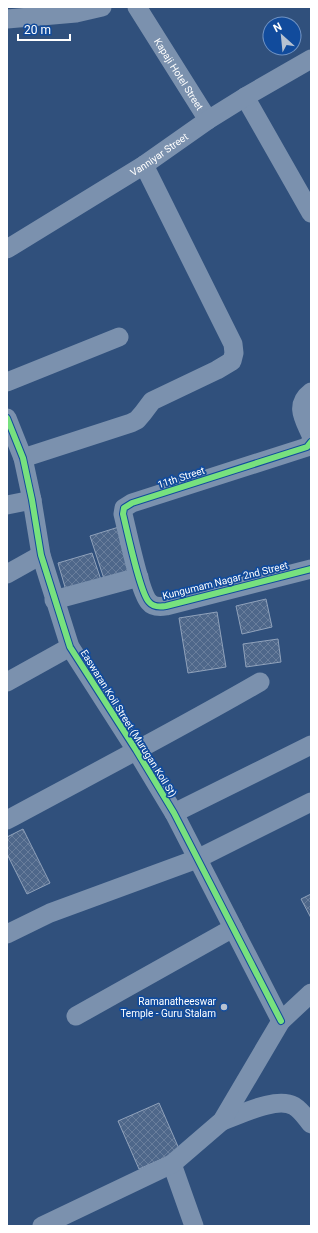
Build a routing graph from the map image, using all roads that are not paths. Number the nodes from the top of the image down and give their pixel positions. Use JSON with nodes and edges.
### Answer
{"nodes":[{"id":1,"x":102,"y":7,"type":"edge"},
{"id":2,"x":137,"y":7,"type":"edge"},
{"id":3,"x":7,"y":19,"type":"edge"},
{"id":4,"x":311,"y":59,"type":"edge"},
{"id":5,"x":245,"y":97,"type":"junction"},
{"id":6,"x":208,"y":120,"type":"junction"},
{"id":7,"x":144,"y":165,"type":"junction"},
{"id":8,"x":311,"y":213,"type":"edge"},
{"id":9,"x":7,"y":249,"type":"edge"},
{"id":10,"x":119,"y":337,"type":"dead end"},
{"id":11,"x":7,"y":382,"type":"edge"},
{"id":12,"x":311,"y":392,"type":"edge"},
{"id":13,"x":7,"y":418,"type":"edge"},
{"id":14,"x":311,"y":435,"type":"edge"},
{"id":15,"x":311,"y":442,"type":"edge"},
{"id":16,"x":23,"y":458,"type":"junction"},
{"id":17,"x":32,"y":500,"type":"junction"},
{"id":18,"x":7,"y":505,"type":"edge"},
{"id":19,"x":41,"y":555,"type":"junction"},
{"id":20,"x":311,"y":569,"type":"edge"},
{"id":21,"x":7,"y":574,"type":"edge"},
{"id":22,"x":139,"y":577,"type":"junction"},
{"id":23,"x":54,"y":600,"type":"junction"},
{"id":24,"x":70,"y":647,"type":"junction"},
{"id":25,"x":7,"y":682,"type":"edge"},
{"id":26,"x":260,"y":682,"type":"dead end"},
{"id":27,"x":311,"y":745,"type":"edge"},
{"id":28,"x":136,"y":750,"type":"junction"},
{"id":29,"x":311,"y":802,"type":"edge"},
{"id":30,"x":174,"y":813,"type":"junction"},
{"id":31,"x":7,"y":820,"type":"edge"},
{"id":32,"x":197,"y":859,"type":"junction"},
{"id":33,"x":233,"y":928,"type":"junction"},
{"id":34,"x":7,"y":934,"type":"edge"},
{"id":35,"x":311,"y":993,"type":"edge"},
{"id":36,"x":76,"y":1016,"type":"dead end"},
{"id":37,"x":281,"y":1021,"type":"junction"},
{"id":38,"x":222,"y":1121,"type":"junction"},
{"id":39,"x":311,"y":1124,"type":"edge"},
{"id":40,"x":172,"y":1164,"type":"junction"},
{"id":41,"x":42,"y":1226,"type":"edge"},
{"id":42,"x":194,"y":1226,"type":"edge"}],
"edges":[{"from":1,"to":3,"type":"street"},
{"from":2,"to":6,"type":"street","name":"Kapaji Hotel Street"},
{"from":4,"to":5,"type":"street","name":"Vanniyar Street"},
{"from":5,"to":6,"type":"street","name":"Vanniyar Street"},
{"from":5,"to":8,"type":"street"},
{"from":6,"to":7,"type":"street","name":"Vanniyar Street"},
{"from":7,"to":9,"type":"street","name":"Vanniyar Street"},
{"from":7,"to":16,"type":"street"},
{"from":10,"to":11,"type":"street"},
{"from":12,"to":14,"type":"street"},
{"from":13,"to":16,"type":"street","name":"Easwaran Koil Street (Murugan Koil St)"},
{"from":15,"to":22,"type":"street","name":"11th Street"},
{"from":16,"to":17,"type":"street","name":"Easwaran Koil Street (Murugan Koil St)"},
{"from":17,"to":18,"type":"street"},
{"from":17,"to":19,"type":"street","name":"Easwaran Koil Street (Murugan Koil St)"},
{"from":19,"to":21,"type":"street"},
{"from":19,"to":23,"type":"street","name":"Easwaran Koil Street (Murugan Koil St)"},
{"from":20,"to":22,"type":"street","name":"Kungumam Nagar 2nd Street"},
{"from":22,"to":23,"type":"street"},
{"from":23,"to":24,"type":"street","name":"Easwaran Koil Street (Murugan Koil St)"},
{"from":24,"to":25,"type":"street"},
{"from":24,"to":28,"type":"street","name":"Easwaran Koil Street (Murugan Koil St)"},
{"from":26,"to":28,"type":"street"},
{"from":27,"to":30,"type":"street"},
{"from":28,"to":30,"type":"street","name":"Easwaran Koil Street (Murugan Koil St)"},
{"from":28,"to":31,"type":"street"},
{"from":29,"to":32,"type":"street"},
{"from":30,"to":32,"type":"street","name":"Easwaran Koil Street (Murugan Koil St)"},
{"from":32,"to":33,"type":"street","name":"Easwaran Koil Street (Murugan Koil St)"},
{"from":32,"to":34,"type":"street"},
{"from":33,"to":36,"type":"street"},
{"from":33,"to":37,"type":"street","name":"Easwaran Koil Street (Murugan Koil St)"},
{"from":35,"to":37,"type":"street"},
{"from":37,"to":38,"type":"street"},
{"from":38,"to":39,"type":"street"},
{"from":38,"to":40,"type":"street"},
{"from":40,"to":41,"type":"street"},
{"from":40,"to":42,"type":"street"}]}
